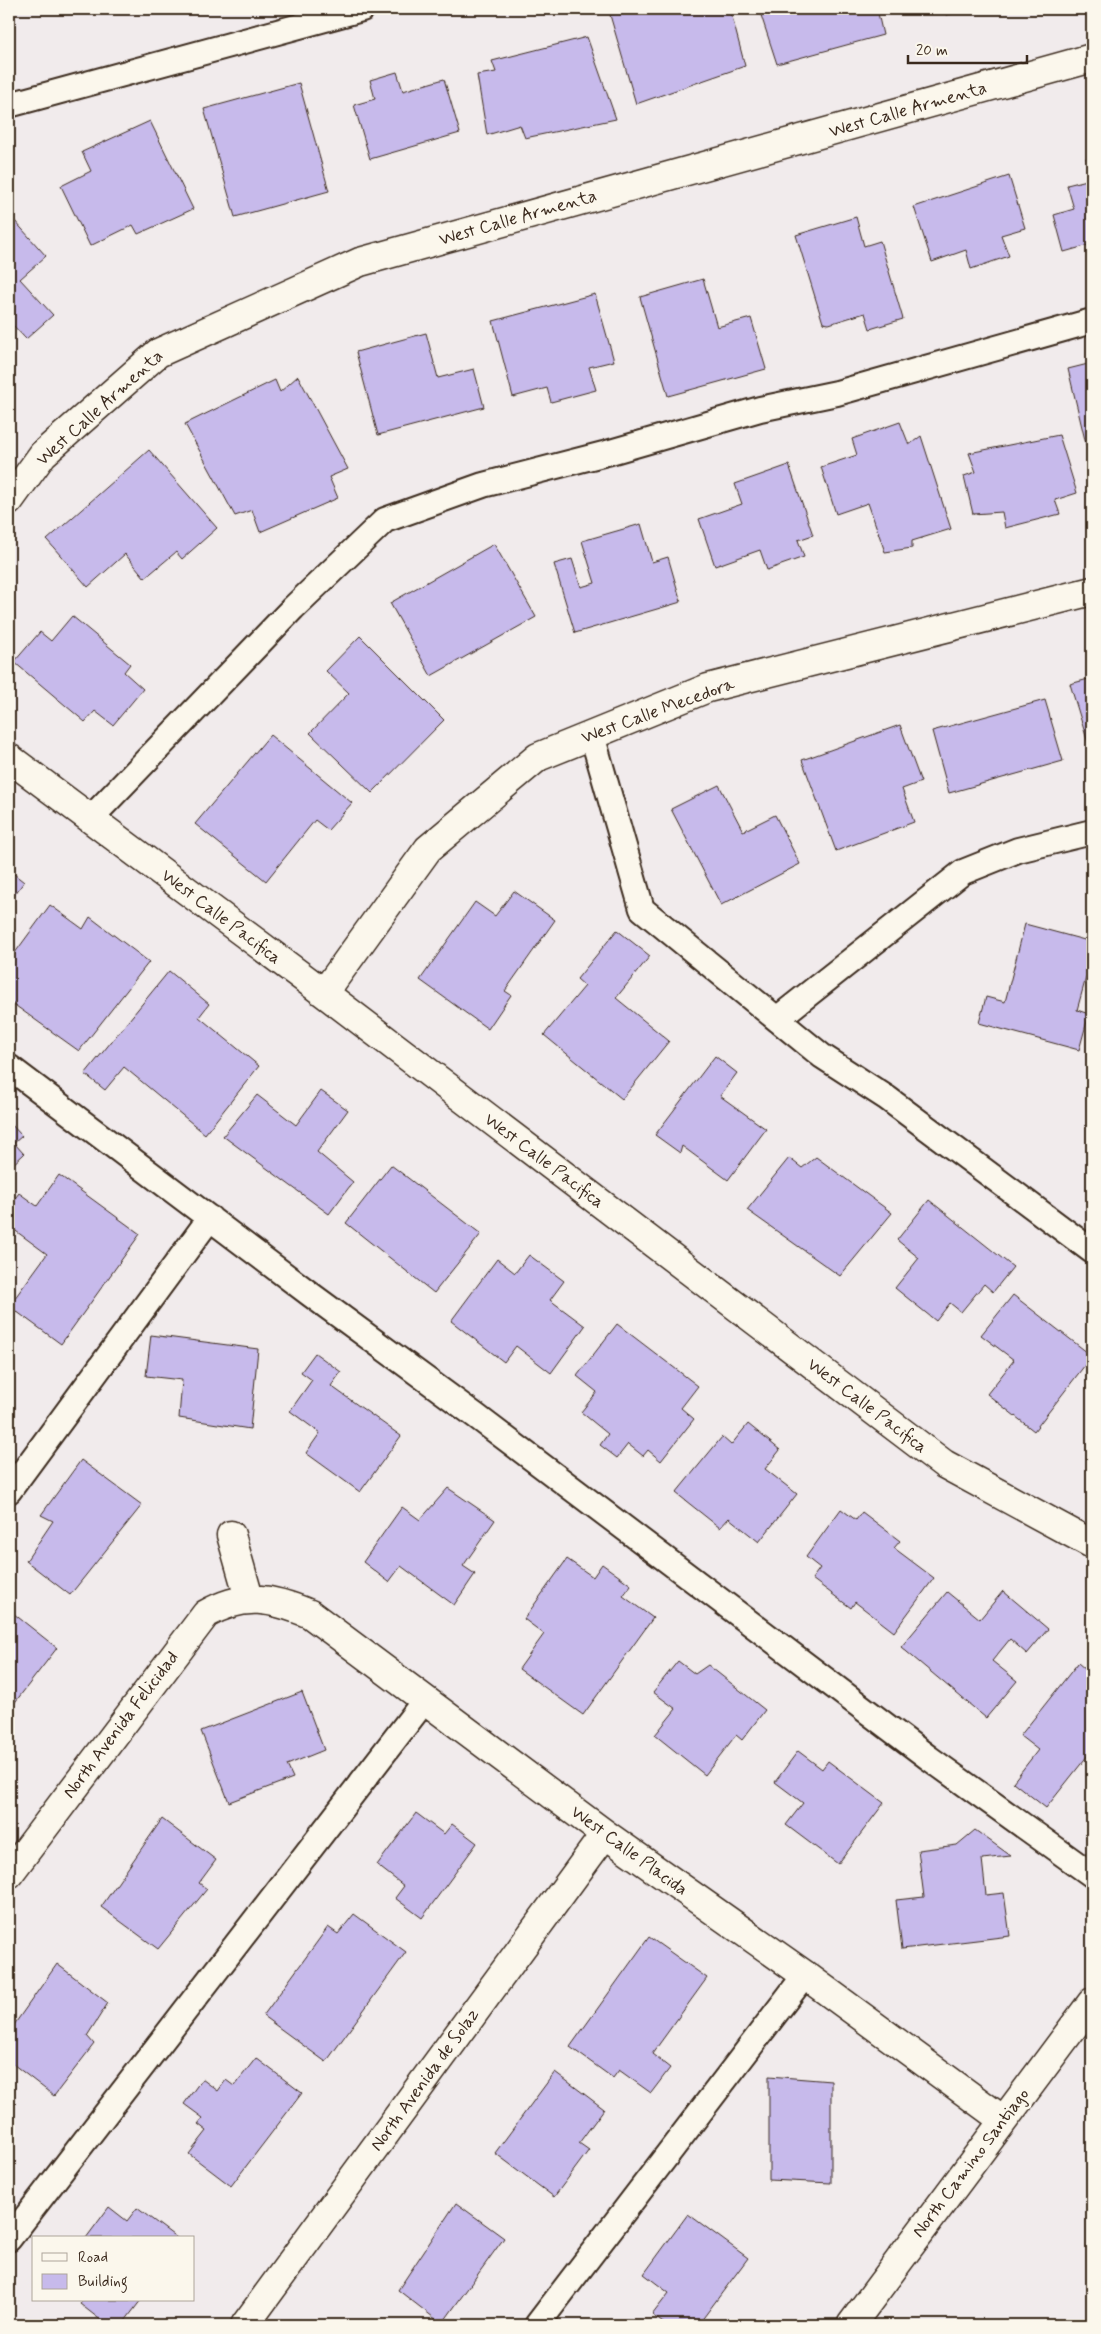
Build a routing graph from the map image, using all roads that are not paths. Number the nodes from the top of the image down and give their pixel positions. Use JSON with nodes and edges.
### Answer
{"nodes":[{"id":1,"x":362,"y":9,"type":"edge"},
{"id":2,"x":1092,"y":58,"type":"edge"},
{"id":3,"x":9,"y":105,"type":"edge"},
{"id":4,"x":1092,"y":321,"type":"edge"},
{"id":5,"x":9,"y":501,"type":"edge"},
{"id":6,"x":1092,"y":591,"type":"edge"},
{"id":7,"x":592,"y":735,"type":"junction"},
{"id":8,"x":9,"y":758,"type":"edge"},
{"id":9,"x":90,"y":819,"type":"junction"},
{"id":10,"x":1092,"y":832,"type":"edge"},
{"id":11,"x":324,"y":993,"type":"junction"},
{"id":12,"x":777,"y":1019,"type":"junction"},
{"id":13,"x":9,"y":1067,"type":"edge"},
{"id":14,"x":210,"y":1218,"type":"junction"},
{"id":15,"x":1092,"y":1251,"type":"edge"},
{"id":16,"x":9,"y":1491,"type":"edge"},
{"id":17,"x":231,"y":1536,"type":"dead end"},
{"id":18,"x":1092,"y":1544,"type":"edge"},
{"id":19,"x":249,"y":1598,"type":"junction"},
{"id":20,"x":425,"y":1700,"type":"junction"},
{"id":21,"x":604,"y":1834,"type":"junction"},
{"id":22,"x":9,"y":1874,"type":"edge"},
{"id":23,"x":1092,"y":1875,"type":"edge"},
{"id":24,"x":805,"y":1975,"type":"junction"},
{"id":25,"x":1092,"y":2002,"type":"edge"},
{"id":26,"x":1003,"y":2120,"type":"junction"},
{"id":27,"x":9,"y":2239,"type":"edge"},
{"id":28,"x":245,"y":2325,"type":"edge"},
{"id":29,"x":537,"y":2325,"type":"edge"},
{"id":30,"x":851,"y":2325,"type":"edge"}],
"edges":[{"from":1,"to":3,"type":"lane"},
{"from":2,"to":5,"type":"street","name":"West Calle Armenta"},
{"from":4,"to":9,"type":"lane"},
{"from":6,"to":7,"type":"street","name":"West Calle Mecedora"},
{"from":7,"to":11,"type":"street","name":"West Calle Mecedora"},
{"from":7,"to":12,"type":"lane"},
{"from":8,"to":9,"type":"street","name":"West Calle Pacifica"},
{"from":9,"to":11,"type":"street","name":"West Calle Pacifica"},
{"from":10,"to":12,"type":"lane"},
{"from":11,"to":18,"type":"street","name":"West Calle Pacifica"},
{"from":12,"to":15,"type":"lane"},
{"from":13,"to":14,"type":"lane"},
{"from":14,"to":16,"type":"lane"},
{"from":14,"to":23,"type":"lane"},
{"from":17,"to":19,"type":"street"},
{"from":19,"to":20,"type":"street","name":"West Calle Placida"},
{"from":19,"to":22,"type":"street","name":"North Avenida Felicidad"},
{"from":20,"to":21,"type":"street","name":"West Calle Placida"},
{"from":20,"to":27,"type":"lane"},
{"from":21,"to":24,"type":"street","name":"West Calle Placida"},
{"from":21,"to":28,"type":"street","name":"North Avenida de Solaz"},
{"from":24,"to":26,"type":"street","name":"West Calle Placida"},
{"from":24,"to":29,"type":"lane"},
{"from":25,"to":26,"type":"street","name":"North Camino Santiago"},
{"from":26,"to":30,"type":"street","name":"North Camino Santiago"}]}
